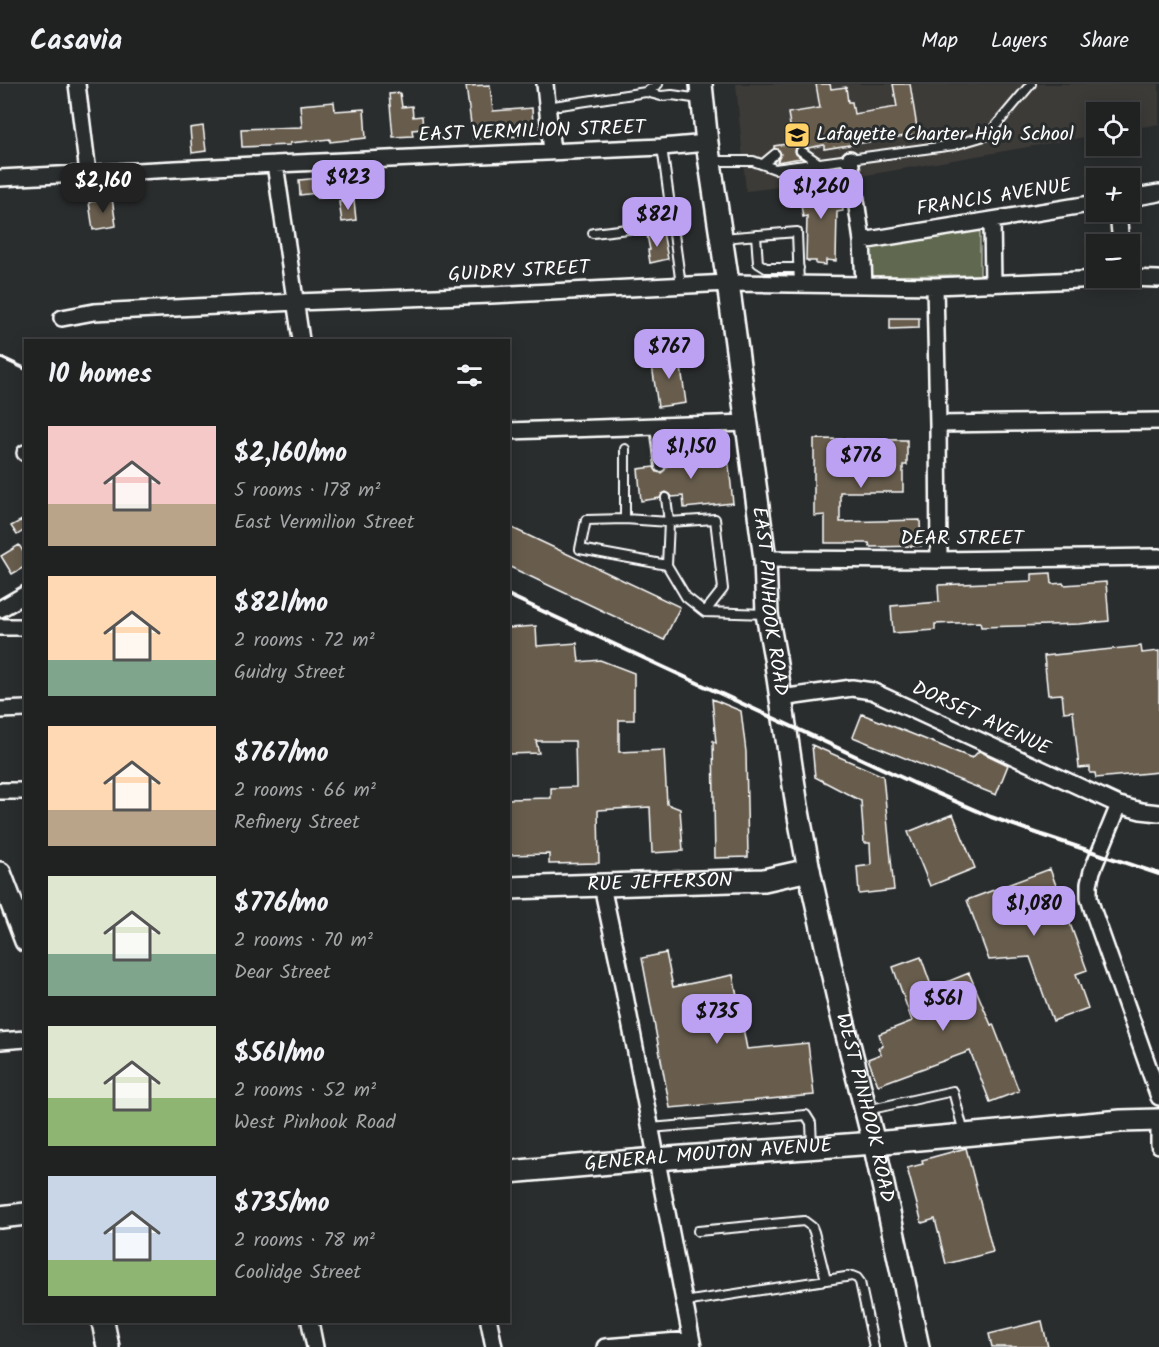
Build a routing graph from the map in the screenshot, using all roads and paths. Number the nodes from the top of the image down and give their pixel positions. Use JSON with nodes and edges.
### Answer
{"nodes":[{"id":1,"x":77,"y":84,"type":"edge"},
{"id":2,"x":545,"y":84,"type":"edge"},
{"id":3,"x":658,"y":84,"type":"edge"},
{"id":4,"x":1031,"y":84,"type":"edge"},
{"id":5,"x":646,"y":88,"type":"edge"},
{"id":6,"x":702,"y":92,"type":"edge"},
{"id":7,"x":547,"y":106,"type":"junction"},
{"id":8,"x":662,"y":147,"type":"junction"},
{"id":9,"x":801,"y":151,"type":"dead end"},
{"id":10,"x":552,"y":152,"type":"junction"},
{"id":11,"x":708,"y":152,"type":"junction"},
{"id":12,"x":775,"y":154,"type":"dead end"},
{"id":13,"x":850,"y":159,"type":"junction"},
{"id":14,"x":275,"y":164,"type":"junction"},
{"id":15,"x":763,"y":164,"type":"junction"},
{"id":16,"x":819,"y":164,"type":"junction"},
{"id":17,"x":88,"y":173,"type":"junction"},
{"id":18,"x":0,"y":178,"type":"edge"},
{"id":19,"x":1159,"y":193,"type":"edge"},
{"id":20,"x":1140,"y":196,"type":"edge"},
{"id":21,"x":1086,"y":205,"type":"edge"},
{"id":22,"x":992,"y":220,"type":"junction"},
{"id":23,"x":672,"y":224,"type":"junction"},
{"id":24,"x":593,"y":233,"type":"dead end"},
{"id":25,"x":756,"y":235,"type":"junction"},
{"id":26,"x":722,"y":238,"type":"junction"},
{"id":27,"x":862,"y":240,"type":"junction"},
{"id":28,"x":798,"y":268,"type":"junction"},
{"id":29,"x":1140,"y":278,"type":"edge"},
{"id":30,"x":1159,"y":279,"type":"edge"},
{"id":31,"x":1086,"y":280,"type":"edge"},
{"id":32,"x":728,"y":284,"type":"junction"},
{"id":33,"x":799,"y":284,"type":"junction"},
{"id":34,"x":993,"y":284,"type":"junction"},
{"id":35,"x":864,"y":285,"type":"junction"},
{"id":36,"x":681,"y":286,"type":"junction"},
{"id":37,"x":935,"y":286,"type":"junction"},
{"id":38,"x":296,"y":302,"type":"junction"},
{"id":39,"x":62,"y":318,"type":"dead end"},
{"id":40,"x":301,"y":339,"type":"edge"},
{"id":41,"x":1159,"y":421,"type":"edge"},
{"id":42,"x":747,"y":423,"type":"junction"},
{"id":43,"x":938,"y":423,"type":"junction"},
{"id":44,"x":655,"y":426,"type":"junction"},
{"id":45,"x":510,"y":431,"type":"edge"},
{"id":46,"x":625,"y":449,"type":"dead end"},
{"id":47,"x":660,"y":467,"type":"dead end"},
{"id":48,"x":666,"y":498,"type":"dead end"},
{"id":49,"x":625,"y":519,"type":"junction"},
{"id":50,"x":669,"y":522,"type":"junction"},
{"id":51,"x":1159,"y":557,"type":"edge"},
{"id":52,"x":765,"y":559,"type":"junction"},
{"id":53,"x":939,"y":560,"type":"junction"},
{"id":54,"x":667,"y":565,"type":"junction"},
{"id":55,"x":24,"y":595,"type":"edge"},
{"id":56,"x":0,"y":609,"type":"edge"},
{"id":57,"x":705,"y":612,"type":"junction"},
{"id":58,"x":767,"y":614,"type":"junction"},
{"id":59,"x":0,"y":627,"type":"edge"},
{"id":60,"x":24,"y":627,"type":"edge"},
{"id":61,"x":781,"y":698,"type":"junction"},
{"id":62,"x":0,"y":710,"type":"edge"},
{"id":63,"x":24,"y":710,"type":"edge"},
{"id":64,"x":0,"y":791,"type":"edge"},
{"id":65,"x":24,"y":791,"type":"edge"},
{"id":66,"x":1119,"y":806,"type":"junction"},
{"id":67,"x":1159,"y":813,"type":"edge"},
{"id":68,"x":809,"y":870,"type":"junction"},
{"id":69,"x":0,"y":873,"type":"edge"},
{"id":70,"x":602,"y":886,"type":"junction"},
{"id":71,"x":510,"y":888,"type":"edge"},
{"id":72,"x":11,"y":894,"type":"edge"},
{"id":73,"x":24,"y":935,"type":"edge"},
{"id":74,"x":24,"y":1039,"type":"edge"},
{"id":75,"x":0,"y":1041,"type":"edge"},
{"id":76,"x":1159,"y":1097,"type":"edge"},
{"id":77,"x":866,"y":1111,"type":"junction"},
{"id":78,"x":1159,"y":1119,"type":"edge"},
{"id":79,"x":651,"y":1128,"type":"junction"},
{"id":80,"x":964,"y":1135,"type":"junction"},
{"id":81,"x":873,"y":1143,"type":"junction"},
{"id":82,"x":1159,"y":1145,"type":"edge"},
{"id":83,"x":813,"y":1147,"type":"junction"},
{"id":84,"x":656,"y":1159,"type":"junction"},
{"id":85,"x":510,"y":1172,"type":"edge"},
{"id":86,"x":24,"y":1214,"type":"edge"},
{"id":87,"x":0,"y":1216,"type":"edge"},
{"id":88,"x":698,"y":1231,"type":"dead end"},
{"id":89,"x":826,"y":1280,"type":"junction"},
{"id":90,"x":684,"y":1302,"type":"junction"},
{"id":91,"x":103,"y":1323,"type":"edge"},
{"id":92,"x":310,"y":1323,"type":"edge"},
{"id":93,"x":489,"y":1323,"type":"edge"},
{"id":94,"x":692,"y":1343,"type":"edge"},
{"id":95,"x":108,"y":1347,"type":"edge"},
{"id":96,"x":315,"y":1347,"type":"edge"},
{"id":97,"x":494,"y":1347,"type":"edge"},
{"id":98,"x":605,"y":1347,"type":"edge"},
{"id":99,"x":874,"y":1347,"type":"edge"},
{"id":100,"x":918,"y":1347,"type":"edge"}],
"edges":[{"from":1,"to":17,"type":"street"},
{"from":2,"to":7,"type":"street"},
{"from":3,"to":5,"type":"lane"},
{"from":4,"to":13,"type":"lane"},
{"from":5,"to":6,"type":"lane"},
{"from":5,"to":7,"type":"lane"},
{"from":6,"to":11,"type":"main road","name":"EAST PINHOOK ROAD"},
{"from":7,"to":10,"type":"street"},
{"from":8,"to":10,"type":"street","name":"EAST VERMILION STREET"},
{"from":8,"to":11,"type":"street","name":"EAST VERMILION STREET"},
{"from":8,"to":23,"type":"lane"},
{"from":9,"to":16,"type":"lane"},
{"from":10,"to":14,"type":"street","name":"EAST VERMILION STREET"},
{"from":11,"to":15,"type":"lane"},
{"from":11,"to":26,"type":"main road","name":"EAST PINHOOK ROAD"},
{"from":12,"to":15,"type":"lane"},
{"from":13,"to":16,"type":"lane"},
{"from":13,"to":27,"type":"street"},
{"from":14,"to":17,"type":"street","name":"EAST VERMILION STREET"},
{"from":14,"to":38,"type":"street"},
{"from":15,"to":16,"type":"lane"},
{"from":17,"to":18,"type":"street","name":"EAST VERMILION STREET"},
{"from":19,"to":20,"type":"street"},
{"from":21,"to":22,"type":"street","name":"FRANCIS AVENUE"},
{"from":22,"to":27,"type":"street","name":"FRANCIS AVENUE"},
{"from":22,"to":34,"type":"street"},
{"from":23,"to":24,"type":"lane"},
{"from":23,"to":36,"type":"lane"},
{"from":25,"to":26,"type":"lane"},
{"from":25,"to":28,"type":"lane"},
{"from":25,"to":28,"type":"lane"},
{"from":26,"to":32,"type":"main road","name":"EAST PINHOOK ROAD"},
{"from":27,"to":35,"type":"street"},
{"from":28,"to":33,"type":"lane"},
{"from":29,"to":30,"type":"street","name":"GUIDRY STREET"},
{"from":31,"to":34,"type":"street","name":"GUIDRY STREET"},
{"from":32,"to":33,"type":"street","name":"GUIDRY STREET"},
{"from":32,"to":36,"type":"street","name":"GUIDRY STREET"},
{"from":32,"to":42,"type":"main road","name":"EAST PINHOOK ROAD"},
{"from":33,"to":35,"type":"street","name":"GUIDRY STREET"},
{"from":34,"to":37,"type":"street","name":"GUIDRY STREET"},
{"from":35,"to":37,"type":"street","name":"GUIDRY STREET"},
{"from":36,"to":38,"type":"street","name":"GUIDRY STREET"},
{"from":37,"to":43,"type":"street"},
{"from":38,"to":39,"type":"street","name":"GUIDRY STREET"},
{"from":38,"to":40,"type":"street"},
{"from":41,"to":43,"type":"street"},
{"from":42,"to":44,"type":"street"},
{"from":42,"to":52,"type":"main road","name":"EAST PINHOOK ROAD"},
{"from":43,"to":53,"type":"street"},
{"from":44,"to":45,"type":"street"},
{"from":44,"to":47,"type":"lane"},
{"from":46,"to":49,"type":"lane"},
{"from":48,"to":50,"type":"lane"},
{"from":49,"to":50,"type":"lane"},
{"from":49,"to":54,"type":"lane"},
{"from":50,"to":54,"type":"lane"},
{"from":50,"to":57,"type":"lane"},
{"from":51,"to":53,"type":"street","name":"DEAR STREET"},
{"from":52,"to":53,"type":"street","name":"DEAR STREET"},
{"from":52,"to":58,"type":"main road","name":"EAST PINHOOK ROAD"},
{"from":54,"to":57,"type":"lane"},
{"from":55,"to":56,"type":"street"},
{"from":57,"to":58,"type":"lane"},
{"from":58,"to":61,"type":"main road","name":"EAST PINHOOK ROAD"},
{"from":59,"to":60,"type":"street"},
{"from":61,"to":66,"type":"street","name":"DORSET AVENUE"},
{"from":61,"to":68,"type":"main road","name":"EAST PINHOOK ROAD"},
{"from":62,"to":63,"type":"street"},
{"from":64,"to":65,"type":"street"},
{"from":66,"to":67,"type":"street","name":"DORSET AVENUE"},
{"from":66,"to":76,"type":"street"},
{"from":68,"to":70,"type":"main road","name":"RUE JEFFERSON"},
{"from":68,"to":77,"type":"main road","name":"WEST PINHOOK ROAD"},
{"from":69,"to":72,"type":"main road"},
{"from":70,"to":71,"type":"main road","name":"RUE JEFFERSON"},
{"from":70,"to":79,"type":"street"},
{"from":72,"to":73,"type":"main road"},
{"from":74,"to":75,"type":"street"},
{"from":77,"to":80,"type":"lane"},
{"from":77,"to":81,"type":"main road","name":"WEST PINHOOK ROAD"},
{"from":78,"to":80,"type":"main road","name":"GENERAL MOUTON AVENUE"},
{"from":78,"to":82,"type":"street"},
{"from":79,"to":83,"type":"lane"},
{"from":79,"to":84,"type":"street"},
{"from":80,"to":81,"type":"main road","name":"GENERAL MOUTON AVENUE"},
{"from":81,"to":83,"type":"main road","name":"GENERAL MOUTON AVENUE"},
{"from":81,"to":100,"type":"main road","name":"WEST PINHOOK ROAD"},
{"from":83,"to":84,"type":"main road","name":"GENERAL MOUTON AVENUE"},
{"from":84,"to":85,"type":"main road","name":"GENERAL MOUTON AVENUE"},
{"from":84,"to":90,"type":"street"},
{"from":86,"to":87,"type":"main road"},
{"from":88,"to":89,"type":"lane"},
{"from":89,"to":90,"type":"lane"},
{"from":89,"to":99,"type":"lane"},
{"from":90,"to":94,"type":"street"},
{"from":91,"to":95,"type":"main road"},
{"from":92,"to":96,"type":"street"},
{"from":93,"to":97,"type":"street"},
{"from":94,"to":98,"type":"street"}]}
